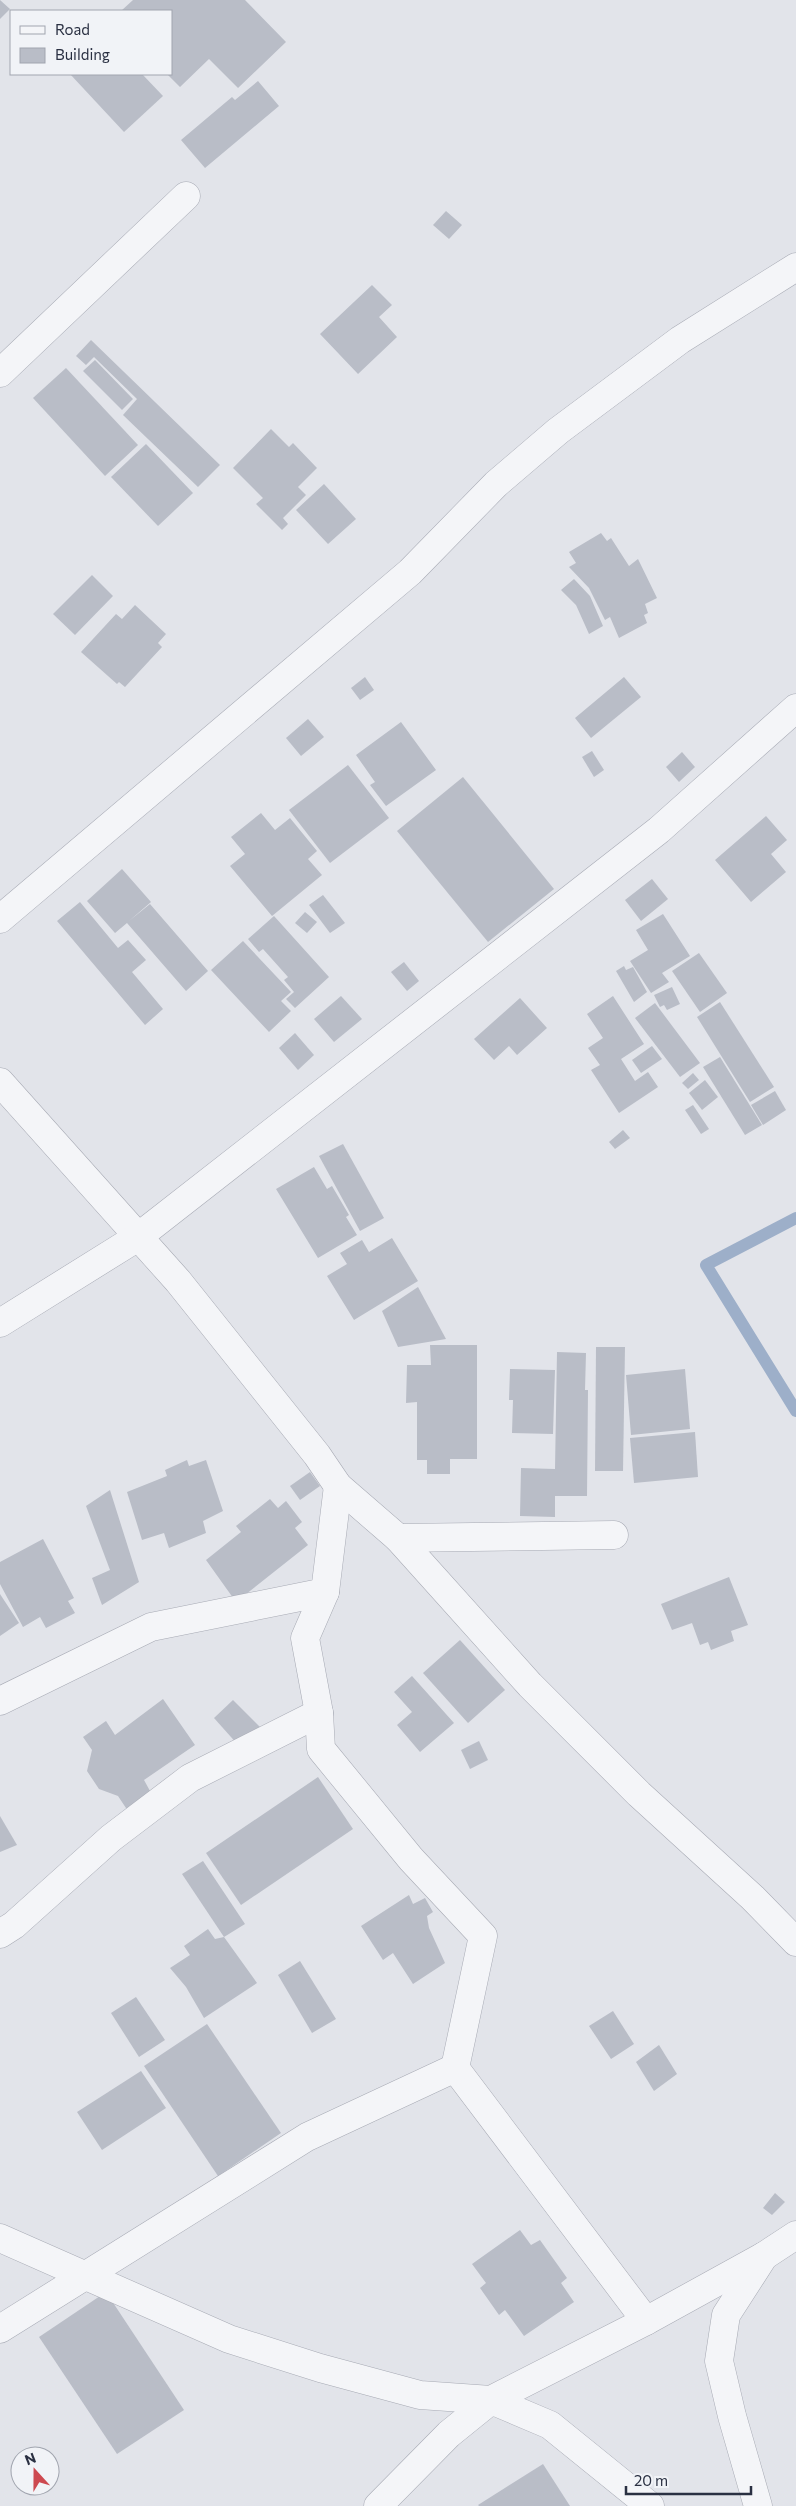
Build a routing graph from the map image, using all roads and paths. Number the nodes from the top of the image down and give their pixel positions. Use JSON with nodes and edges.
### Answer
{"nodes":[{"id":1,"x":186,"y":196,"type":"dead end"},
{"id":2,"x":796,"y":267,"type":"edge"},
{"id":3,"x":0,"y":373,"type":"edge"},
{"id":4,"x":796,"y":708,"type":"edge"},
{"id":5,"x":0,"y":920,"type":"edge"},
{"id":6,"x":0,"y":1082,"type":"edge"},
{"id":7,"x":138,"y":1237,"type":"junction"},
{"id":8,"x":0,"y":1322,"type":"edge"},
{"id":9,"x":338,"y":1486,"type":"junction"},
{"id":10,"x":614,"y":1535,"type":"dead end"},
{"id":11,"x":398,"y":1538,"type":"junction"},
{"id":12,"x":325,"y":1592,"type":"junction"},
{"id":13,"x":0,"y":1701,"type":"edge"},
{"id":14,"x":319,"y":1713,"type":"junction"},
{"id":15,"x":0,"y":1934,"type":"edge"},
{"id":16,"x":796,"y":1942,"type":"edge"},
{"id":17,"x":454,"y":2068,"type":"junction"},
{"id":18,"x":796,"y":2236,"type":"edge"},
{"id":19,"x":0,"y":2238,"type":"edge"},
{"id":20,"x":764,"y":2256,"type":"junction"},
{"id":21,"x":85,"y":2277,"type":"junction"},
{"id":22,"x":646,"y":2321,"type":"junction"},
{"id":23,"x":0,"y":2328,"type":"edge"},
{"id":24,"x":491,"y":2400,"type":"junction"},
{"id":25,"x":378,"y":2506,"type":"edge"},
{"id":26,"x":650,"y":2506,"type":"edge"},
{"id":27,"x":758,"y":2506,"type":"edge"}],
"edges":[{"from":1,"to":3,"type":"street"},
{"from":2,"to":5,"type":"street"},
{"from":4,"to":7,"type":"street"},
{"from":6,"to":7,"type":"street"},
{"from":7,"to":8,"type":"street"},
{"from":7,"to":9,"type":"street"},
{"from":9,"to":11,"type":"street"},
{"from":9,"to":12,"type":"street"},
{"from":10,"to":11,"type":"street"},
{"from":11,"to":16,"type":"street"},
{"from":12,"to":13,"type":"street"},
{"from":12,"to":14,"type":"street"},
{"from":14,"to":15,"type":"street"},
{"from":14,"to":17,"type":"street"},
{"from":17,"to":21,"type":"street"},
{"from":17,"to":22,"type":"street"},
{"from":18,"to":20,"type":"street"},
{"from":19,"to":21,"type":"street"},
{"from":20,"to":22,"type":"street"},
{"from":20,"to":27,"type":"street"},
{"from":21,"to":23,"type":"street"},
{"from":21,"to":24,"type":"street"},
{"from":22,"to":24,"type":"street"},
{"from":24,"to":25,"type":"street"},
{"from":24,"to":26,"type":"street"}]}
